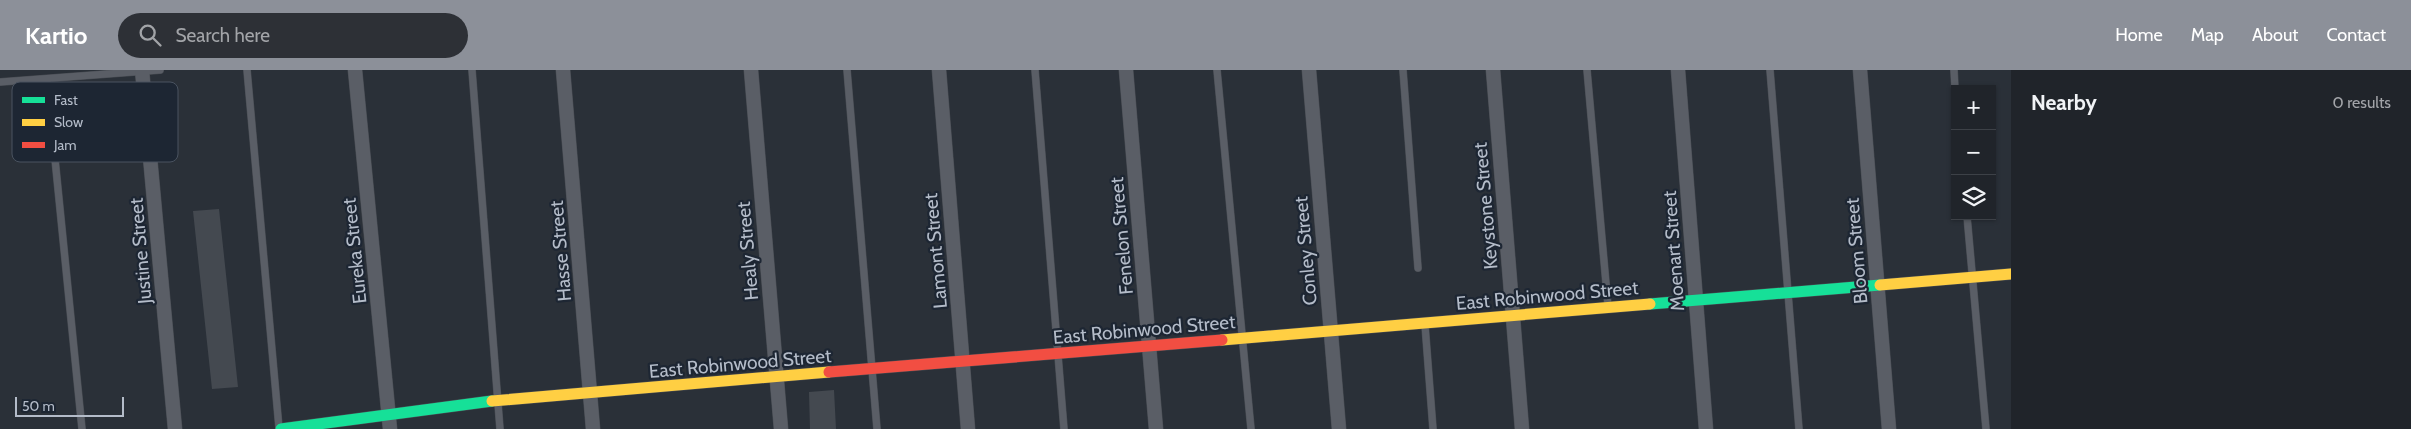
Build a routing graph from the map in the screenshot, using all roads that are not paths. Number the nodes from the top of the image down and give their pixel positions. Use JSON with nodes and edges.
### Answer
{"nodes":[{"id":1,"x":160,"y":70,"type":"edge"},
{"id":2,"x":246,"y":70,"type":"edge"},
{"id":3,"x":355,"y":70,"type":"edge"},
{"id":4,"x":472,"y":70,"type":"edge"},
{"id":5,"x":563,"y":70,"type":"edge"},
{"id":6,"x":752,"y":70,"type":"edge"},
{"id":7,"x":847,"y":70,"type":"edge"},
{"id":8,"x":939,"y":70,"type":"edge"},
{"id":9,"x":1035,"y":70,"type":"edge"},
{"id":10,"x":1126,"y":70,"type":"edge"},
{"id":11,"x":1217,"y":70,"type":"edge"},
{"id":12,"x":1310,"y":70,"type":"edge"},
{"id":13,"x":1403,"y":70,"type":"edge"},
{"id":14,"x":1493,"y":70,"type":"edge"},
{"id":15,"x":1587,"y":70,"type":"edge"},
{"id":16,"x":1678,"y":70,"type":"edge"},
{"id":17,"x":1770,"y":70,"type":"edge"},
{"id":18,"x":1860,"y":70,"type":"edge"},
{"id":19,"x":1954,"y":70,"type":"edge"},
{"id":20,"x":142,"y":71,"type":"edge"},
{"id":21,"x":47,"y":79,"type":"junction"},
{"id":22,"x":0,"y":82,"type":"edge"},
{"id":23,"x":47,"y":82,"type":"edge"},
{"id":24,"x":1955,"y":85,"type":"edge"},
{"id":25,"x":55,"y":162,"type":"edge"},
{"id":26,"x":151,"y":162,"type":"edge"},
{"id":27,"x":1967,"y":220,"type":"edge"},
{"id":28,"x":1418,"y":268,"type":"dead end"},
{"id":29,"x":2011,"y":274,"type":"edge"},
{"id":30,"x":1972,"y":277,"type":"junction"},
{"id":31,"x":1878,"y":285,"type":"junction"},
{"id":32,"x":1789,"y":293,"type":"junction"},
{"id":33,"x":1696,"y":300,"type":"junction"},
{"id":34,"x":1608,"y":308,"type":"junction"},
{"id":35,"x":1513,"y":316,"type":"junction"},
{"id":36,"x":1425,"y":323,"type":"junction"},
{"id":37,"x":1331,"y":331,"type":"junction"},
{"id":38,"x":1243,"y":338,"type":"junction"},
{"id":39,"x":1149,"y":347,"type":"junction"},
{"id":40,"x":1058,"y":354,"type":"junction"},
{"id":41,"x":963,"y":362,"type":"junction"},
{"id":42,"x":872,"y":369,"type":"junction"},
{"id":43,"x":776,"y":377,"type":"junction"},
{"id":44,"x":590,"y":392,"type":"junction"},
{"id":45,"x":498,"y":400,"type":"junction"},
{"id":46,"x":388,"y":414,"type":"junction"},
{"id":47,"x":82,"y":429,"type":"edge"},
{"id":48,"x":176,"y":429,"type":"edge"},
{"id":49,"x":280,"y":429,"type":"edge"},
{"id":50,"x":390,"y":429,"type":"edge"},
{"id":51,"x":500,"y":429,"type":"edge"},
{"id":52,"x":593,"y":429,"type":"edge"},
{"id":53,"x":781,"y":429,"type":"edge"},
{"id":54,"x":877,"y":429,"type":"edge"},
{"id":55,"x":968,"y":429,"type":"edge"},
{"id":56,"x":1064,"y":429,"type":"edge"},
{"id":57,"x":1156,"y":429,"type":"edge"},
{"id":58,"x":1251,"y":429,"type":"edge"},
{"id":59,"x":1339,"y":429,"type":"edge"},
{"id":60,"x":1433,"y":429,"type":"edge"},
{"id":61,"x":1522,"y":429,"type":"edge"},
{"id":62,"x":1706,"y":429,"type":"edge"},
{"id":63,"x":1800,"y":429,"type":"edge"},
{"id":64,"x":1889,"y":429,"type":"edge"},
{"id":65,"x":1986,"y":429,"type":"edge"}],
"edges":[{"from":1,"to":20,"type":"lane"},
{"from":2,"to":49,"type":"lane"},
{"from":3,"to":46,"type":"street","name":"Eureka Street"},
{"from":4,"to":45,"type":"lane"},
{"from":5,"to":44,"type":"street","name":"Hasse Street"},
{"from":6,"to":43,"type":"street","name":"Healy Street"},
{"from":7,"to":42,"type":"lane"},
{"from":8,"to":41,"type":"street","name":"Lamont Street"},
{"from":9,"to":40,"type":"lane"},
{"from":10,"to":39,"type":"street","name":"Fenelon Street"},
{"from":11,"to":38,"type":"lane"},
{"from":12,"to":37,"type":"street","name":"Conley Street"},
{"from":13,"to":28,"type":"lane"},
{"from":14,"to":35,"type":"street","name":"Keystone Street"},
{"from":15,"to":34,"type":"lane"},
{"from":16,"to":33,"type":"street","name":"Moenart Street"},
{"from":17,"to":32,"type":"lane"},
{"from":18,"to":31,"type":"street","name":"Bloom Street"},
{"from":19,"to":24,"type":"lane"},
{"from":20,"to":21,"type":"lane"},
{"from":21,"to":22,"type":"lane"},
{"from":21,"to":23,"type":"lane"},
{"from":25,"to":47,"type":"lane"},
{"from":26,"to":48,"type":"street","name":"Justine Street"},
{"from":27,"to":30,"type":"lane"},
{"from":29,"to":30,"type":"street","name":"East Robinwood Street"},
{"from":30,"to":31,"type":"street","name":"East Robinwood Street"},
{"from":30,"to":65,"type":"lane"},
{"from":31,"to":32,"type":"street","name":"East Robinwood Street"},
{"from":31,"to":64,"type":"street","name":"Bloom Street"},
{"from":32,"to":33,"type":"street","name":"East Robinwood Street"},
{"from":32,"to":63,"type":"lane"},
{"from":33,"to":34,"type":"street","name":"East Robinwood Street"},
{"from":33,"to":62,"type":"street","name":"Moenart Street"},
{"from":34,"to":35,"type":"street","name":"East Robinwood Street"},
{"from":35,"to":36,"type":"street","name":"East Robinwood Street"},
{"from":35,"to":61,"type":"street","name":"Keystone Street"},
{"from":36,"to":37,"type":"street","name":"East Robinwood Street"},
{"from":36,"to":60,"type":"lane"},
{"from":37,"to":38,"type":"street","name":"East Robinwood Street"},
{"from":37,"to":59,"type":"street","name":"Conley Street"},
{"from":38,"to":39,"type":"street","name":"East Robinwood Street"},
{"from":38,"to":58,"type":"lane"},
{"from":39,"to":40,"type":"street","name":"East Robinwood Street"},
{"from":39,"to":57,"type":"street","name":"Fenelon Street"},
{"from":40,"to":41,"type":"street","name":"East Robinwood Street"},
{"from":40,"to":56,"type":"lane"},
{"from":41,"to":42,"type":"street","name":"East Robinwood Street"},
{"from":41,"to":55,"type":"street","name":"Lamont Street"},
{"from":42,"to":43,"type":"street","name":"East Robinwood Street"},
{"from":42,"to":54,"type":"lane"},
{"from":43,"to":44,"type":"street","name":"East Robinwood Street"},
{"from":43,"to":53,"type":"street","name":"Healy Street"},
{"from":44,"to":45,"type":"street","name":"East Robinwood Street"},
{"from":44,"to":52,"type":"street","name":"Hasse Street"},
{"from":45,"to":46,"type":"street","name":"East Robinwood Street"},
{"from":45,"to":51,"type":"lane"},
{"from":46,"to":49,"type":"street","name":"East Robinwood Street"},
{"from":46,"to":50,"type":"street","name":"Eureka Street"}]}
